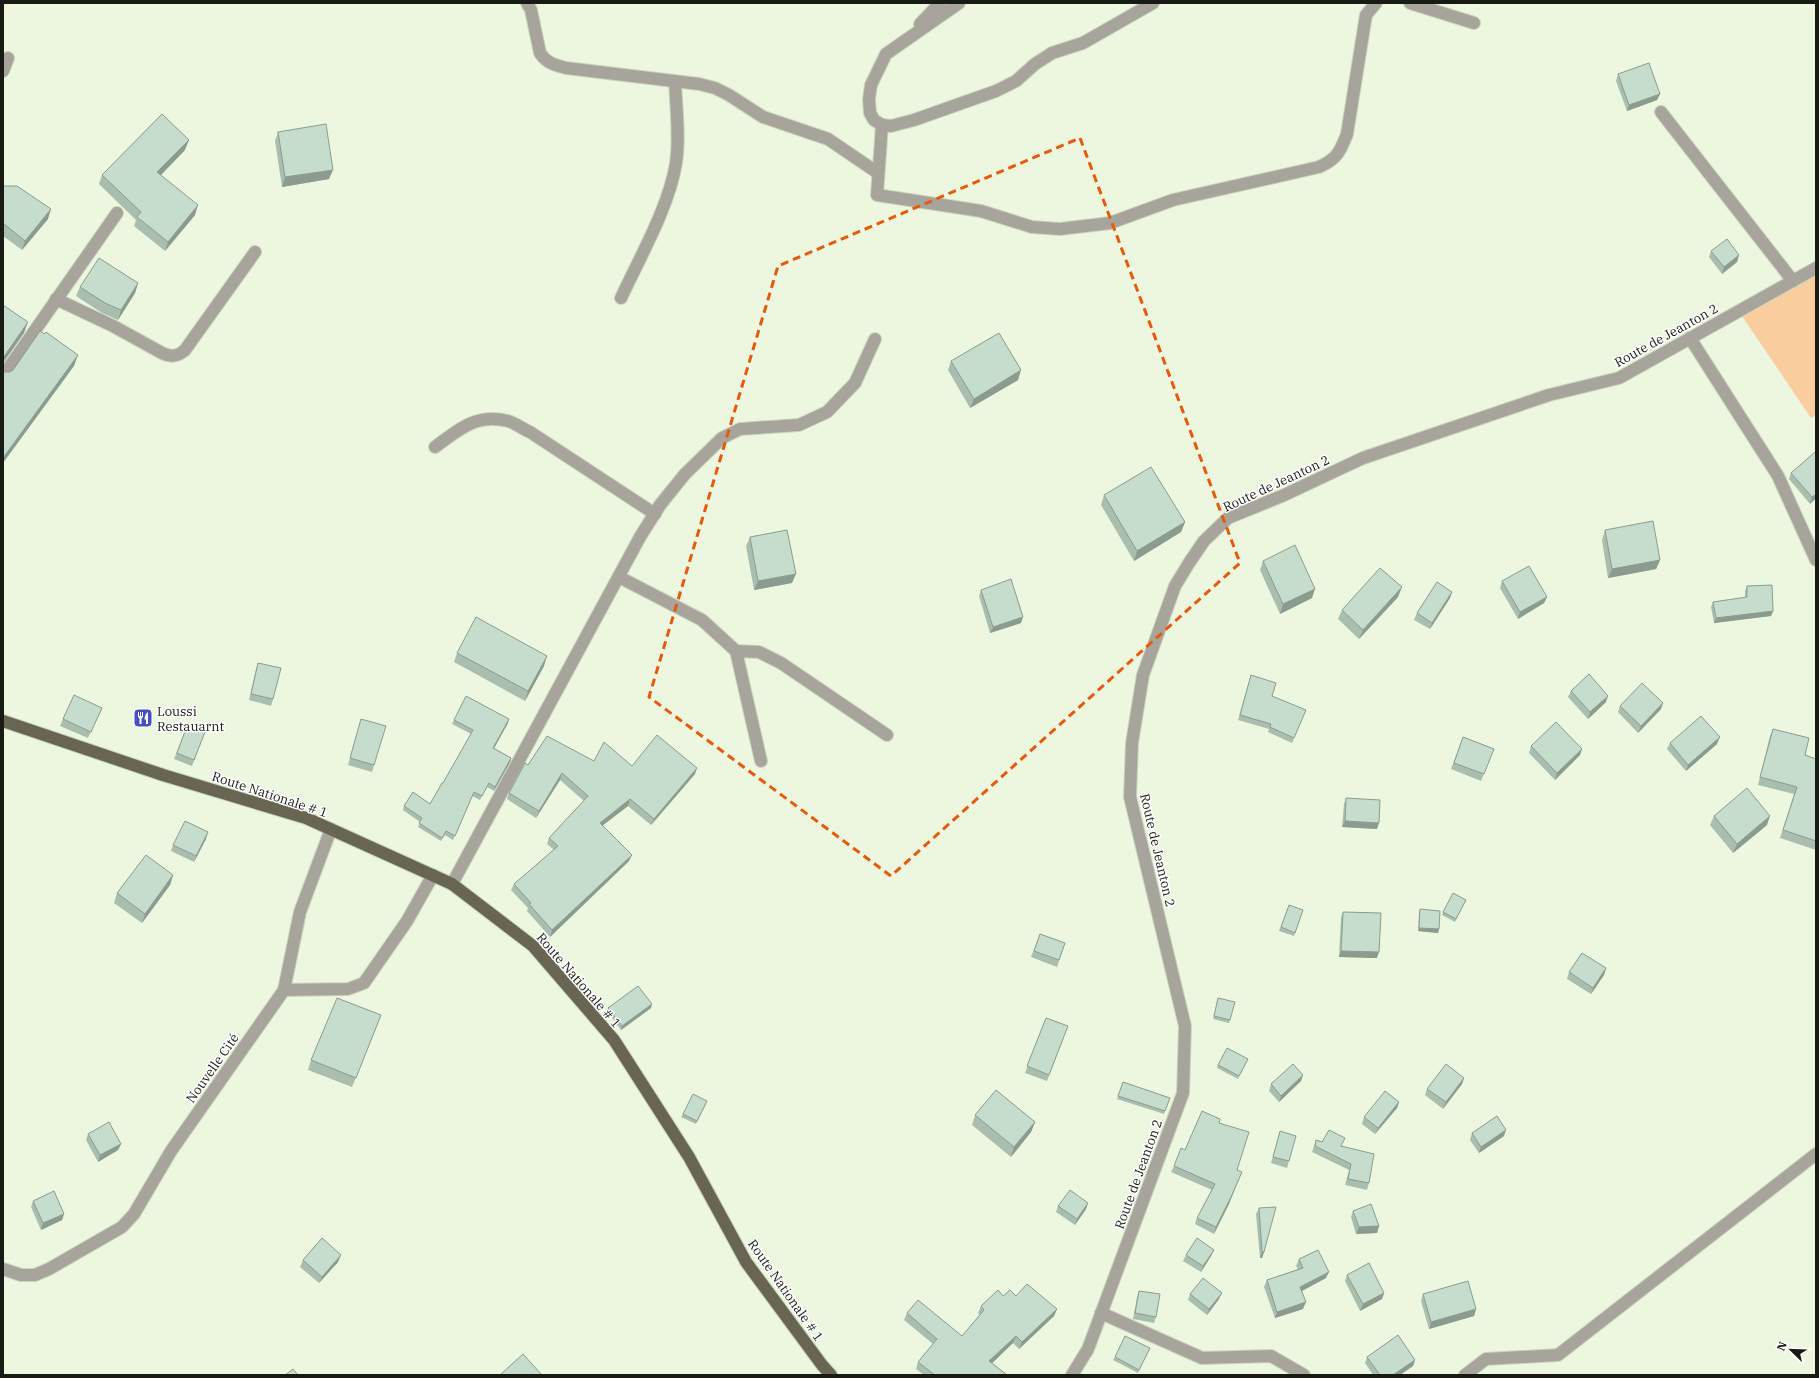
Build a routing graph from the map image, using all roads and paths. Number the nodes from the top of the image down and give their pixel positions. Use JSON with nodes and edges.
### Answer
{"nodes":[{"id":1,"x":527,"y":3,"type":"edge"},
{"id":2,"x":940,"y":3,"type":"edge"},
{"id":3,"x":959,"y":3,"type":"edge"},
{"id":4,"x":1153,"y":3,"type":"edge"},
{"id":5,"x":1376,"y":3,"type":"edge"},
{"id":6,"x":1410,"y":3,"type":"edge"},
{"id":7,"x":1474,"y":23,"type":"dead end"},
{"id":8,"x":899,"y":45,"type":"junction"},
{"id":9,"x":8,"y":58,"type":"dead end"},
{"id":10,"x":3,"y":71,"type":"edge"},
{"id":11,"x":675,"y":81,"type":"junction"},
{"id":12,"x":1661,"y":112,"type":"dead end"},
{"id":13,"x":882,"y":125,"type":"junction"},
{"id":14,"x":878,"y":173,"type":"junction"},
{"id":15,"x":117,"y":213,"type":"dead end"},
{"id":16,"x":255,"y":252,"type":"dead end"},
{"id":17,"x":1816,"y":268,"type":"edge"},
{"id":18,"x":1793,"y":281,"type":"junction"},
{"id":19,"x":621,"y":298,"type":"dead end"},
{"id":20,"x":56,"y":299,"type":"junction"},
{"id":21,"x":1690,"y":338,"type":"junction"},
{"id":22,"x":874,"y":339,"type":"dead end"},
{"id":23,"x":3,"y":376,"type":"edge"},
{"id":24,"x":435,"y":447,"type":"dead end"},
{"id":25,"x":655,"y":514,"type":"junction"},
{"id":26,"x":1816,"y":560,"type":"edge"},
{"id":27,"x":619,"y":577,"type":"junction"},
{"id":28,"x":736,"y":651,"type":"junction"},
{"id":29,"x":3,"y":721,"type":"edge"},
{"id":30,"x":887,"y":735,"type":"dead end"},
{"id":31,"x":761,"y":761,"type":"dead end"},
{"id":32,"x":331,"y":829,"type":"junction"},
{"id":33,"x":433,"y":875,"type":"junction"},
{"id":34,"x":452,"y":884,"type":"junction"},
{"id":35,"x":284,"y":990,"type":"junction"},
{"id":36,"x":1816,"y":1154,"type":"edge"},
{"id":37,"x":3,"y":1269,"type":"edge"},
{"id":38,"x":1101,"y":1313,"type":"junction"},
{"id":39,"x":831,"y":1375,"type":"edge"},
{"id":40,"x":1072,"y":1375,"type":"edge"},
{"id":41,"x":1304,"y":1375,"type":"edge"},
{"id":42,"x":1465,"y":1375,"type":"edge"}],
"edges":[{"from":1,"to":11,"type":"street"},
{"from":2,"to":8,"type":"street"},
{"from":3,"to":8,"type":"street"},
{"from":4,"to":13,"type":"street"},
{"from":5,"to":14,"type":"street"},
{"from":6,"to":7,"type":"street"},
{"from":8,"to":13,"type":"street"},
{"from":9,"to":10,"type":"street"},
{"from":11,"to":14,"type":"street"},
{"from":11,"to":19,"type":"street"},
{"from":12,"to":18,"type":"street"},
{"from":13,"to":14,"type":"street"},
{"from":15,"to":20,"type":"street"},
{"from":16,"to":20,"type":"street"},
{"from":17,"to":18,"type":"street","name":"Route de Jeanton 2"},
{"from":18,"to":21,"type":"street","name":"Route de Jeanton 2"},
{"from":20,"to":23,"type":"street"},
{"from":21,"to":26,"type":"street"},
{"from":21,"to":38,"type":"street","name":"Route de Jeanton 2"},
{"from":22,"to":25,"type":"street"},
{"from":24,"to":25,"type":"street"},
{"from":25,"to":27,"type":"street"},
{"from":27,"to":28,"type":"street"},
{"from":27,"to":34,"type":"street"},
{"from":28,"to":30,"type":"street"},
{"from":28,"to":31,"type":"street"},
{"from":29,"to":32,"type":"main road","name":"Route Nationale # 1"},
{"from":32,"to":33,"type":"main road","name":"Route Nationale # 1"},
{"from":32,"to":35,"type":"street"},
{"from":33,"to":34,"type":"main road","name":"Route Nationale # 1"},
{"from":33,"to":35,"type":"street"},
{"from":34,"to":39,"type":"main road","name":"Route Nationale # 1"},
{"from":35,"to":37,"type":"street","name":"Nouvelle Cité"},
{"from":36,"to":42,"type":"street"},
{"from":38,"to":40,"type":"street","name":"Route de Jeanton 2"},
{"from":38,"to":41,"type":"street"}]}
